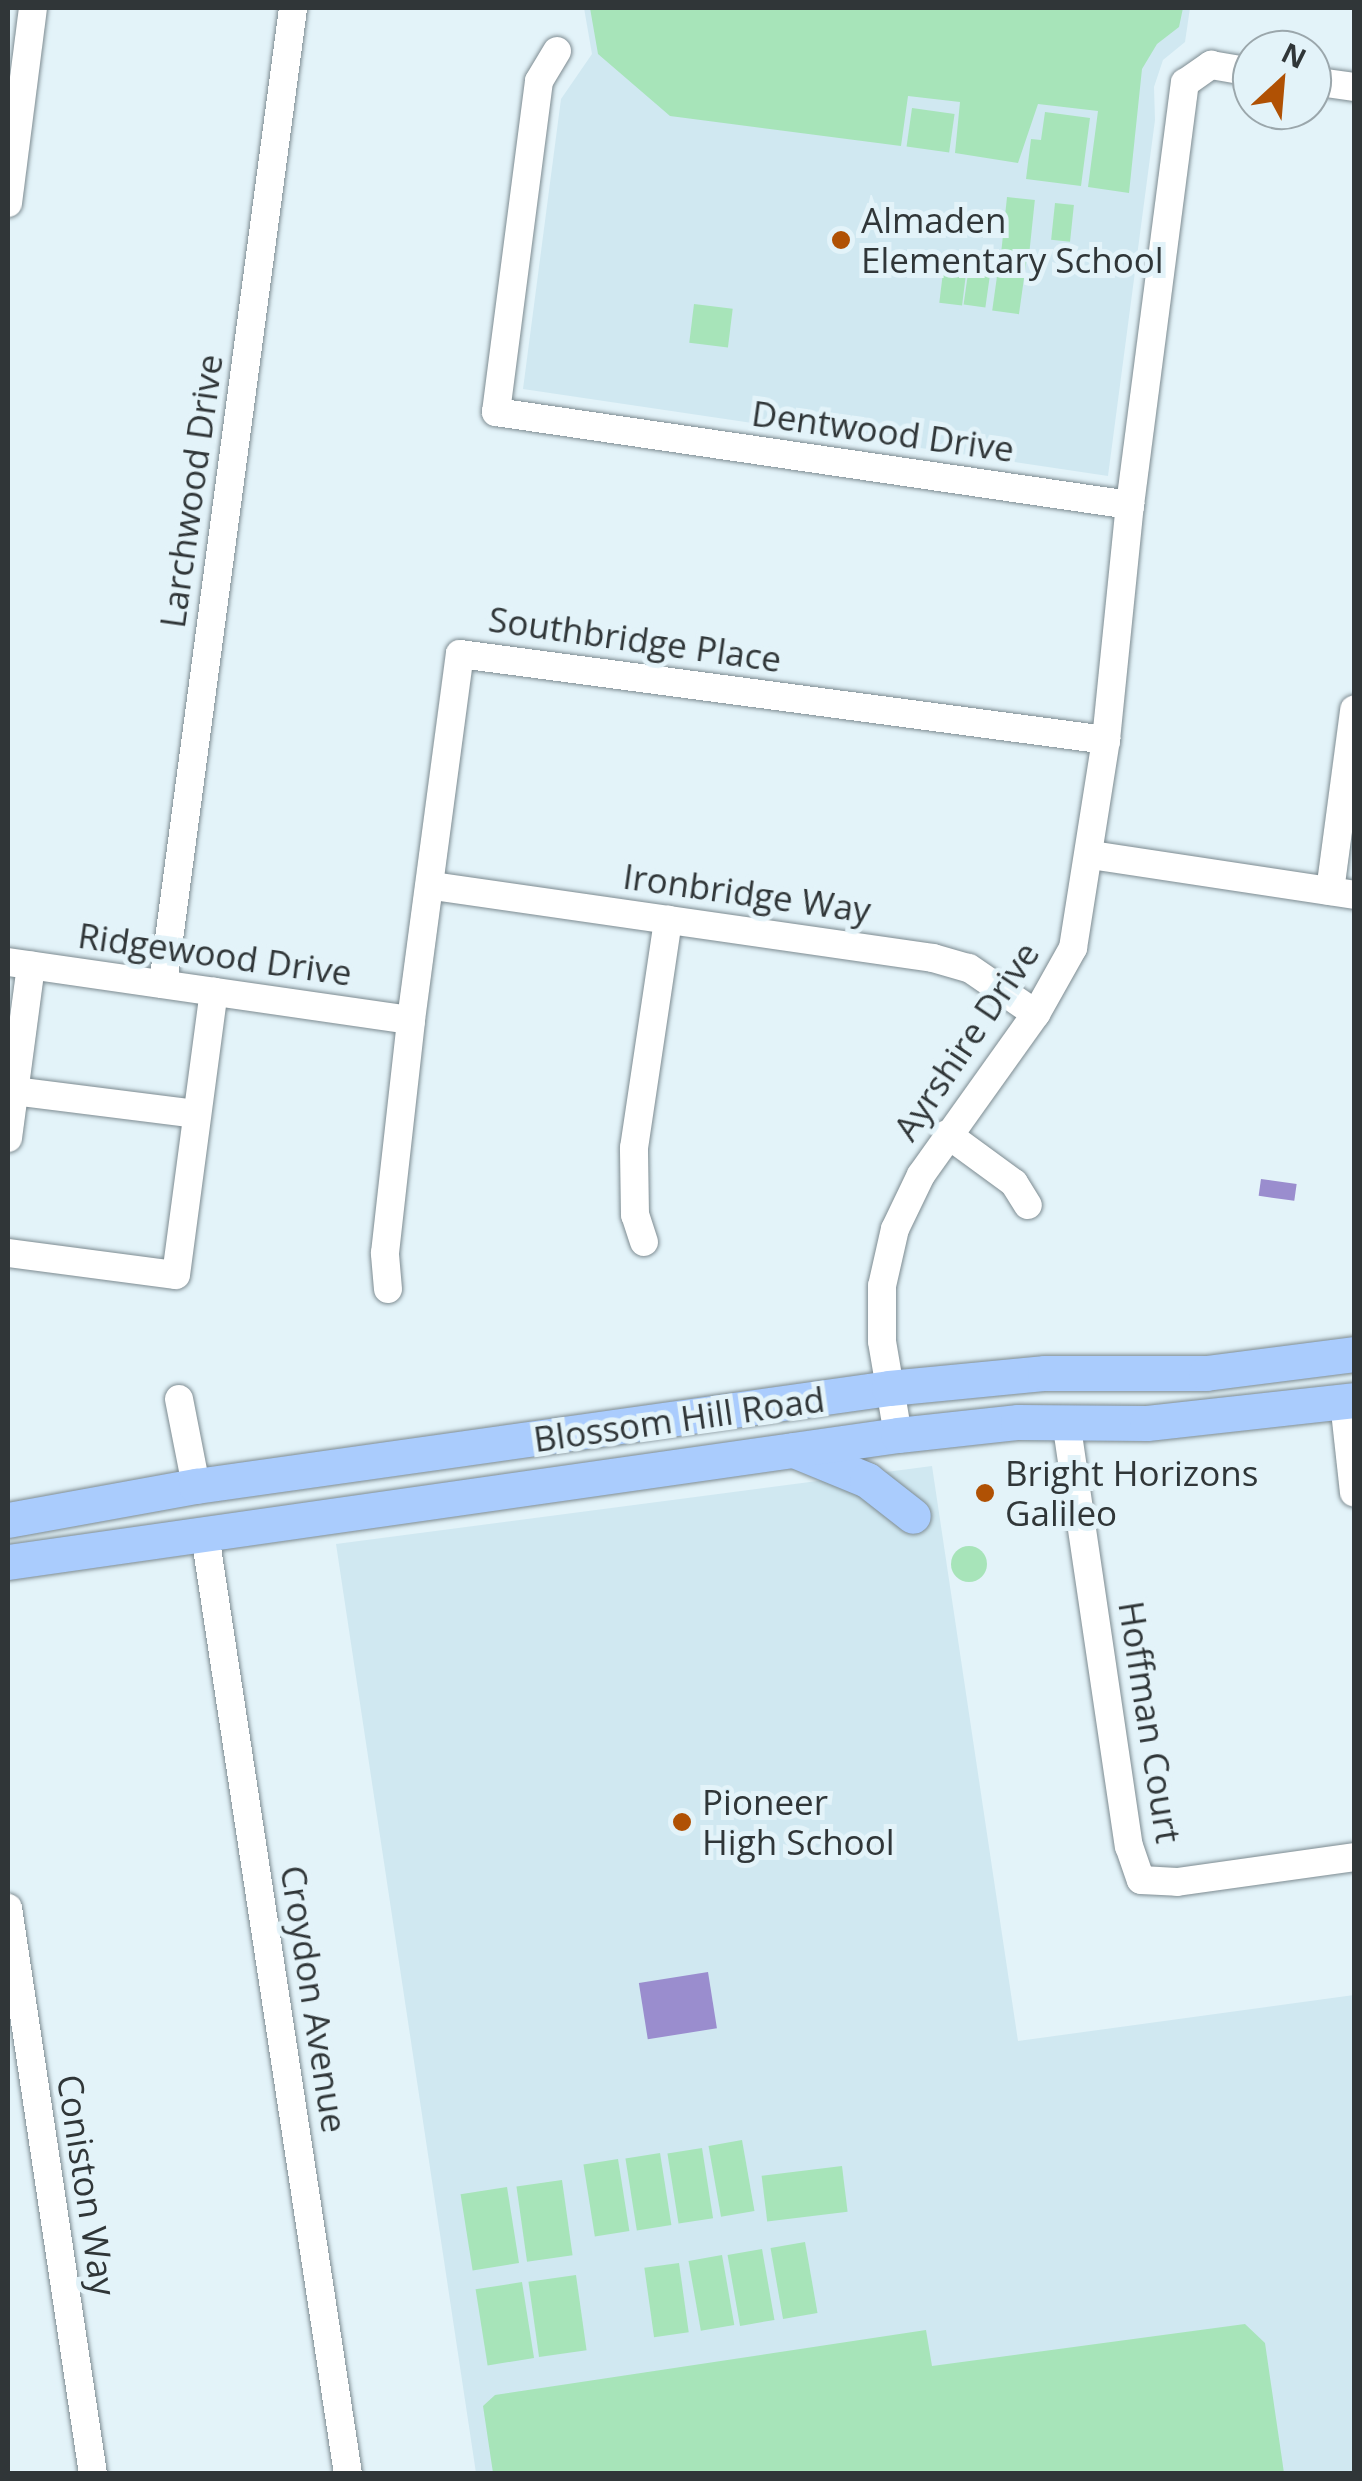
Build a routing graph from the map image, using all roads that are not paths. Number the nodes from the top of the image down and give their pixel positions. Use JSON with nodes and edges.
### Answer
{"nodes":[{"id":1,"x":33,"y":8,"type":"edge"},
{"id":2,"x":293,"y":8,"type":"edge"},
{"id":3,"x":557,"y":52,"type":"dead end"},
{"id":4,"x":1232,"y":69,"type":"edge"},
{"id":5,"x":8,"y":203,"type":"edge"},
{"id":6,"x":1130,"y":505,"type":"junction"},
{"id":7,"x":1354,"y":710,"type":"edge"},
{"id":8,"x":1106,"y":740,"type":"junction"},
{"id":9,"x":1091,"y":855,"type":"junction"},
{"id":10,"x":433,"y":886,"type":"junction"},
{"id":11,"x":1342,"y":893,"type":"edge"},
{"id":12,"x":668,"y":920,"type":"junction"},
{"id":13,"x":19,"y":964,"type":"edge"},
{"id":14,"x":163,"y":984,"type":"junction"},
{"id":15,"x":214,"y":992,"type":"junction"},
{"id":16,"x":1036,"y":1014,"type":"junction"},
{"id":17,"x":411,"y":1020,"type":"junction"},
{"id":18,"x":14,"y":1091,"type":"junction"},
{"id":19,"x":196,"y":1114,"type":"junction"},
{"id":20,"x":947,"y":1134,"type":"junction"},
{"id":21,"x":8,"y":1138,"type":"edge"},
{"id":22,"x":1028,"y":1205,"type":"dead end"},
{"id":23,"x":644,"y":1242,"type":"dead end"},
{"id":24,"x":8,"y":1252,"type":"edge"},
{"id":25,"x":388,"y":1289,"type":"dead end"},
{"id":26,"x":1354,"y":1354,"type":"edge"},
{"id":27,"x":888,"y":1388,"type":"junction"},
{"id":28,"x":1351,"y":1395,"type":"edge"},
{"id":29,"x":179,"y":1399,"type":"dead end"},
{"id":30,"x":1066,"y":1422,"type":"junction"},
{"id":31,"x":898,"y":1434,"type":"junction"},
{"id":32,"x":793,"y":1450,"type":"junction"},
{"id":33,"x":196,"y":1486,"type":"junction"},
{"id":34,"x":1354,"y":1492,"type":"edge"},
{"id":35,"x":914,"y":1516,"type":"dead end"},
{"id":36,"x":8,"y":1520,"type":"edge"},
{"id":37,"x":205,"y":1535,"type":"junction"},
{"id":38,"x":8,"y":1562,"type":"edge"},
{"id":39,"x":1354,"y":1857,"type":"edge"},
{"id":40,"x":8,"y":1908,"type":"edge"},
{"id":41,"x":93,"y":2474,"type":"edge"},
{"id":42,"x":348,"y":2474,"type":"edge"}],
"edges":[{"from":1,"to":5,"type":"street"},
{"from":2,"to":14,"type":"street","name":"Larchwood Drive"},
{"from":3,"to":6,"type":"street","name":"Dentwood Drive"},
{"from":4,"to":6,"type":"street"},
{"from":6,"to":8,"type":"street","name":"Ayrshire Drive"},
{"from":7,"to":11,"type":"street"},
{"from":8,"to":9,"type":"street","name":"Ayrshire Drive"},
{"from":8,"to":10,"type":"street","name":"Southbridge Place"},
{"from":9,"to":11,"type":"street"},
{"from":9,"to":16,"type":"street","name":"Ayrshire Drive"},
{"from":10,"to":12,"type":"street","name":"Ironbridge Way"},
{"from":10,"to":17,"type":"street","name":"Southbridge Place"},
{"from":12,"to":16,"type":"street","name":"Ironbridge Way"},
{"from":12,"to":23,"type":"street"},
{"from":13,"to":14,"type":"street","name":"Ridgewood Drive"},
{"from":13,"to":18,"type":"street"},
{"from":14,"to":15,"type":"street","name":"Ridgewood Drive"},
{"from":15,"to":17,"type":"street","name":"Ridgewood Drive"},
{"from":15,"to":19,"type":"street"},
{"from":16,"to":20,"type":"street","name":"Ayrshire Drive"},
{"from":17,"to":25,"type":"street","name":"Southbridge Place"},
{"from":18,"to":19,"type":"street"},
{"from":18,"to":21,"type":"street"},
{"from":19,"to":24,"type":"street"},
{"from":20,"to":22,"type":"street"},
{"from":20,"to":27,"type":"street","name":"Ayrshire Drive"},
{"from":26,"to":27,"type":"main road","name":"Blossom Hill Road"},
{"from":27,"to":31,"type":"street","name":"Ayrshire Drive"},
{"from":27,"to":33,"type":"main road","name":"Blossom Hill Road"},
{"from":28,"to":30,"type":"main road","name":"Blossom Hill Road"},
{"from":28,"to":34,"type":"street"},
{"from":29,"to":33,"type":"street"},
{"from":30,"to":31,"type":"main road","name":"Blossom Hill Road"},
{"from":30,"to":39,"type":"street","name":"Hoffman Court"},
{"from":31,"to":32,"type":"main road","name":"Blossom Hill Road"},
{"from":32,"to":35,"type":"main road"},
{"from":32,"to":37,"type":"main road","name":"Blossom Hill Road"},
{"from":33,"to":36,"type":"main road","name":"Blossom Hill Road"},
{"from":37,"to":38,"type":"main road","name":"Blossom Hill Road"},
{"from":37,"to":42,"type":"street","name":"Croydon Avenue"},
{"from":40,"to":41,"type":"street","name":"Coniston Way"}]}
